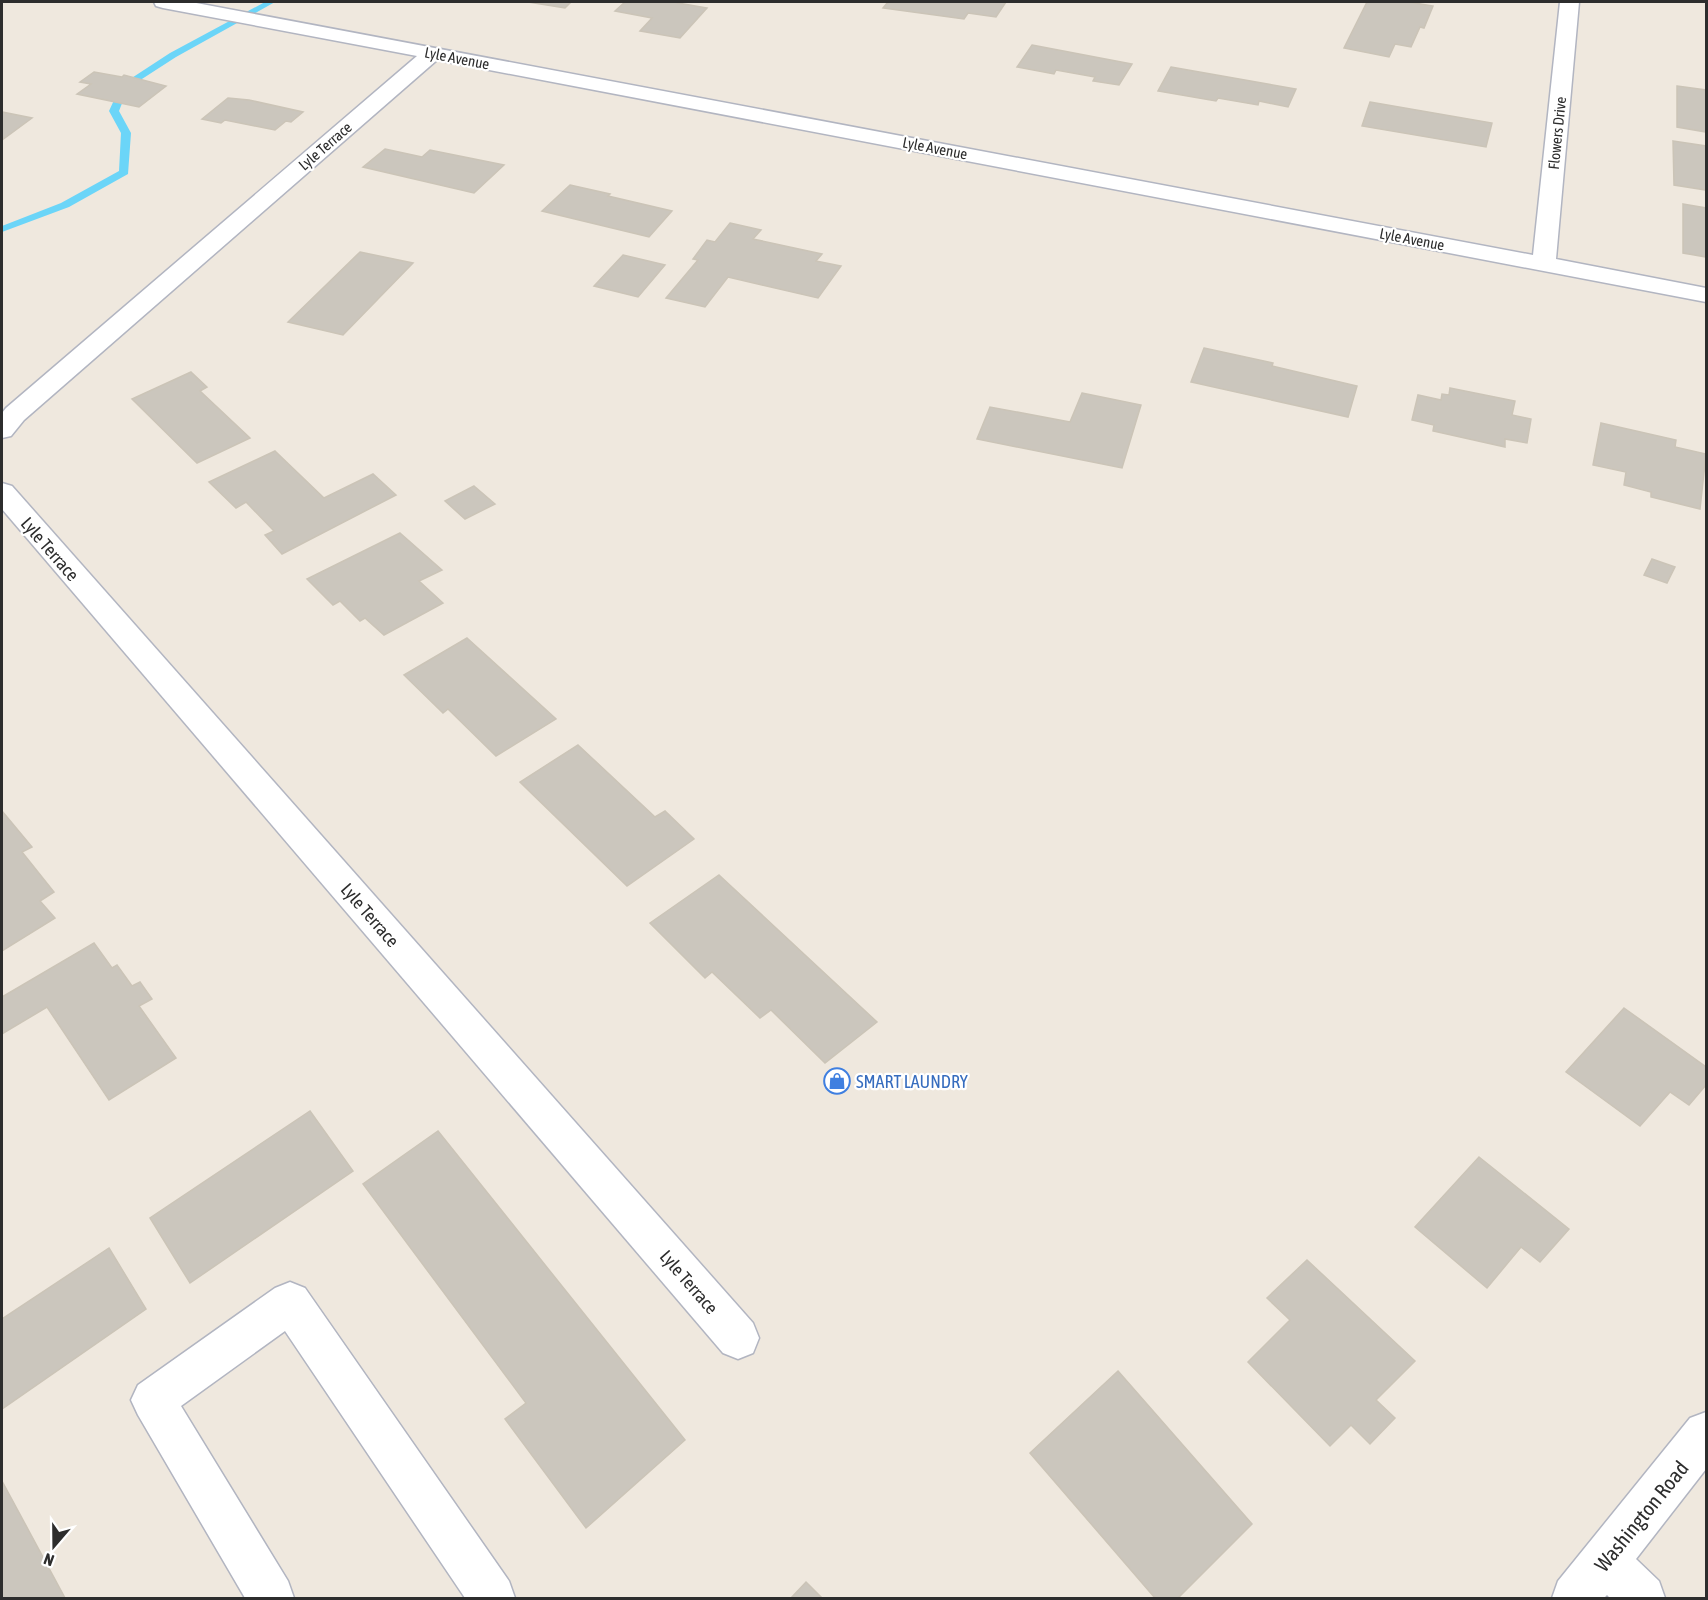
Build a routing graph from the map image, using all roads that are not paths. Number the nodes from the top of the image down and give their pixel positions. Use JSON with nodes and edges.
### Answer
{"nodes":[{"id":1,"x":163,"y":2,"type":"edge"},
{"id":2,"x":1570,"y":2,"type":"edge"},
{"id":3,"x":433,"y":53,"type":"junction"},
{"id":4,"x":1544,"y":264,"type":"junction"},
{"id":5,"x":1707,"y":295,"type":"edge"},
{"id":6,"x":2,"y":430,"type":"edge"},
{"id":7,"x":2,"y":492,"type":"edge"},
{"id":8,"x":738,"y":1338,"type":"dead end"},
{"id":9,"x":1707,"y":1434,"type":"edge"},
{"id":10,"x":1605,"y":1561,"type":"junction"},
{"id":11,"x":271,"y":1599,"type":"edge"},
{"id":12,"x":492,"y":1599,"type":"edge"},
{"id":13,"x":1575,"y":1599,"type":"edge"},
{"id":14,"x":1642,"y":1599,"type":"edge"}],
"edges":[{"from":1,"to":3,"type":"street","name":"Lyle Avenue"},
{"from":2,"to":4,"type":"street","name":"Flowers Drive"},
{"from":3,"to":4,"type":"street","name":"Lyle Avenue"},
{"from":3,"to":6,"type":"street","name":"Lyle Terrace"},
{"from":4,"to":5,"type":"street","name":"Lyle Avenue"},
{"from":7,"to":8,"type":"street","name":"Lyle Terrace"},
{"from":9,"to":10,"type":"street","name":"Washington Road"},
{"from":10,"to":13,"type":"street","name":"Washington Road"},
{"from":10,"to":14,"type":"street"},
{"from":11,"to":12,"type":"street"}]}
